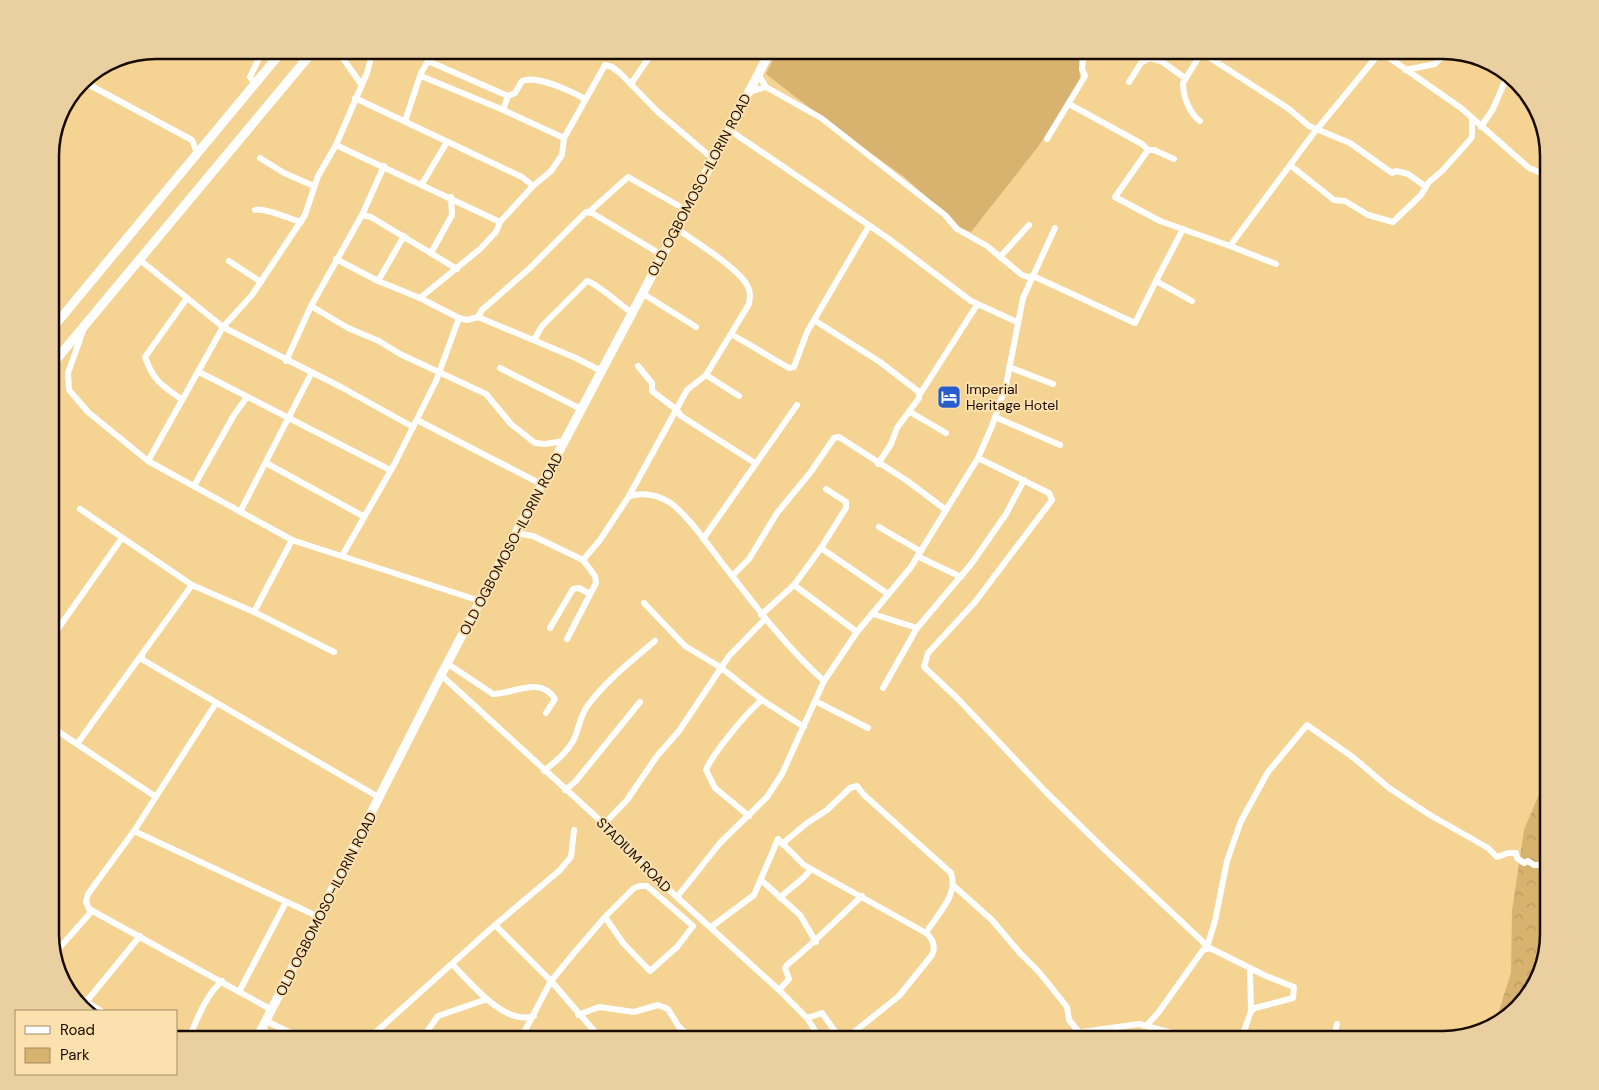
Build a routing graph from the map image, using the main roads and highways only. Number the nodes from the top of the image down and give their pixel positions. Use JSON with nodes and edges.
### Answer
{"nodes":[{"id":1,"x":276,"y":59,"type":"edge"},
{"id":2,"x":307,"y":59,"type":"edge"},
{"id":3,"x":766,"y":59,"type":"edge"},
{"id":4,"x":59,"y":315,"type":"edge"},
{"id":5,"x":59,"y":356,"type":"edge"},
{"id":6,"x":261,"y":1031,"type":"edge"}],
"edges":[{"from":1,"to":4,"type":"highway"},
{"from":2,"to":5,"type":"highway"},
{"from":3,"to":6,"type":"highway","name":"OLD OGBOMOSO-ILORIN ROAD"}]}
